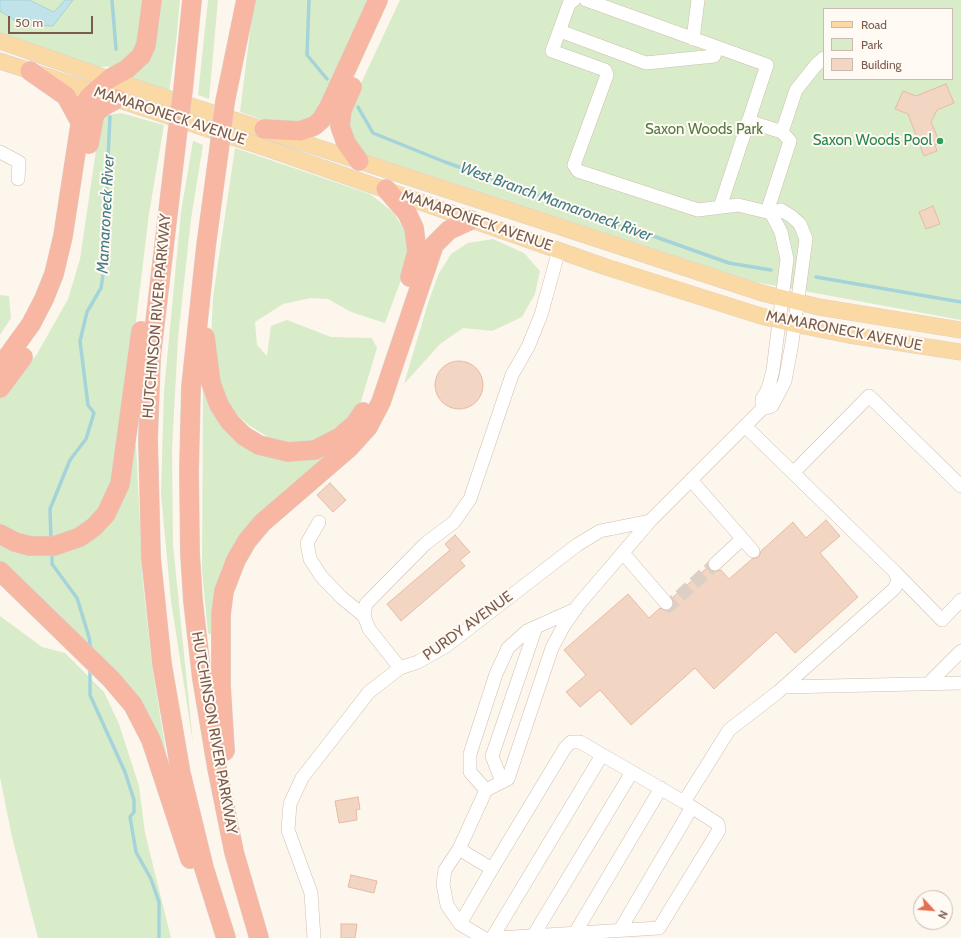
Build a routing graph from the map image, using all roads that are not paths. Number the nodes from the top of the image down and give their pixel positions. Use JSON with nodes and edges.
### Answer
{"nodes":[{"id":1,"x":152,"y":0,"type":"edge"},
{"id":2,"x":192,"y":0,"type":"edge"},
{"id":3,"x":235,"y":0,"type":"edge"},
{"id":4,"x":246,"y":0,"type":"edge"},
{"id":5,"x":378,"y":0,"type":"edge"},
{"id":6,"x":392,"y":0,"type":"edge"},
{"id":7,"x":574,"y":0,"type":"edge"},
{"id":8,"x":586,"y":0,"type":"edge"},
{"id":9,"x":698,"y":0,"type":"edge"},
{"id":10,"x":560,"y":31,"type":"junction"},
{"id":11,"x":693,"y":39,"type":"junction"},
{"id":12,"x":0,"y":41,"type":"edge"},
{"id":13,"x":717,"y":47,"type":"junction"},
{"id":14,"x":823,"y":59,"type":"edge"},
{"id":15,"x":0,"y":61,"type":"edge"},
{"id":16,"x":30,"y":71,"type":"junction"},
{"id":17,"x":109,"y":79,"type":"junction"},
{"id":18,"x":95,"y":92,"type":"junction"},
{"id":19,"x":117,"y":99,"type":"junction"},
{"id":20,"x":225,"y":102,"type":"junction"},
{"id":21,"x":79,"y":120,"type":"junction"},
{"id":22,"x":748,"y":121,"type":"junction"},
{"id":23,"x":264,"y":129,"type":"junction"},
{"id":24,"x":782,"y":132,"type":"junction"},
{"id":25,"x":0,"y":152,"type":"edge"},
{"id":26,"x":360,"y":161,"type":"junction"},
{"id":27,"x":18,"y":179,"type":"dead end"},
{"id":28,"x":386,"y":189,"type":"junction"},
{"id":29,"x":168,"y":194,"type":"junction"},
{"id":30,"x":720,"y":207,"type":"junction"},
{"id":31,"x":769,"y":212,"type":"junction"},
{"id":32,"x":471,"y":220,"type":"junction"},
{"id":33,"x":206,"y":246,"type":"junction"},
{"id":34,"x":559,"y":250,"type":"junction"},
{"id":35,"x":789,"y":300,"type":"junction"},
{"id":36,"x":788,"y":323,"type":"junction"},
{"id":37,"x":961,"y":330,"type":"edge"},
{"id":38,"x":961,"y":352,"type":"edge"},
{"id":39,"x":0,"y":367,"type":"edge"},
{"id":40,"x":0,"y":388,"type":"edge"},
{"id":41,"x":744,"y":426,"type":"junction"},
{"id":42,"x":794,"y":473,"type":"junction"},
{"id":43,"x":691,"y":480,"type":"junction"},
{"id":44,"x":961,"y":486,"type":"edge"},
{"id":45,"x":650,"y":521,"type":"junction"},
{"id":46,"x":319,"y":522,"type":"dead end"},
{"id":47,"x":0,"y":534,"type":"edge"},
{"id":48,"x":742,"y":539,"type":"junction"},
{"id":49,"x":753,"y":551,"type":"dead end"},
{"id":50,"x":623,"y":553,"type":"junction"},
{"id":51,"x":715,"y":564,"type":"tunnel mouth"},
{"id":52,"x":0,"y":570,"type":"edge"},
{"id":53,"x":896,"y":572,"type":"junction"},
{"id":54,"x":961,"y":600,"type":"edge"},
{"id":55,"x":666,"y":603,"type":"dead end"},
{"id":56,"x":576,"y":609,"type":"junction"},
{"id":57,"x":364,"y":616,"type":"junction"},
{"id":58,"x":536,"y":627,"type":"junction"},
{"id":59,"x":961,"y":651,"type":"edge"},
{"id":60,"x":400,"y":668,"type":"junction"},
{"id":61,"x":929,"y":683,"type":"junction"},
{"id":62,"x":961,"y":683,"type":"edge"},
{"id":63,"x":785,"y":687,"type":"junction"},
{"id":64,"x":602,"y":755,"type":"junction"},
{"id":65,"x":632,"y":772,"type":"junction"},
{"id":66,"x":502,"y":782,"type":"junction"},
{"id":67,"x":661,"y":788,"type":"junction"},
{"id":68,"x":486,"y":790,"type":"junction"},
{"id":69,"x":688,"y":805,"type":"junction"},
{"id":70,"x":459,"y":849,"type":"junction"},
{"id":71,"x":234,"y":852,"type":"junction"},
{"id":72,"x":492,"y":869,"type":"junction"},
{"id":73,"x":460,"y":924,"type":"junction"},
{"id":74,"x":620,"y":930,"type":"junction"},
{"id":75,"x":575,"y":933,"type":"junction"},
{"id":76,"x":533,"y":936,"type":"junction"},
{"id":77,"x":215,"y":938,"type":"edge"},
{"id":78,"x":226,"y":938,"type":"edge"},
{"id":79,"x":259,"y":938,"type":"edge"},
{"id":80,"x":314,"y":938,"type":"edge"},
{"id":81,"x":484,"y":938,"type":"edge"},
{"id":82,"x":492,"y":938,"type":"edge"},
{"id":83,"x":498,"y":938,"type":"edge"}],
"edges":[{"from":1,"to":17,"type":"highway"},
{"from":2,"to":29,"type":"highway","name":"HUTCHINSON RIVER PARKWAY","bridge":true},
{"from":3,"to":20,"type":"highway","name":"HUTCHINSON RIVER PARKWAY"},
{"from":4,"to":20,"type":"highway"},
{"from":5,"to":23,"type":"highway"},
{"from":6,"to":26,"type":"highway"},
{"from":7,"to":10,"type":"street"},
{"from":8,"to":11,"type":"street"},
{"from":9,"to":11,"type":"street"},
{"from":10,"to":13,"type":"street"},
{"from":10,"to":30,"type":"street"},
{"from":11,"to":13,"type":"street"},
{"from":12,"to":17,"type":"main road","name":"MAMARONECK AVENUE"},
{"from":13,"to":22,"type":"street"},
{"from":14,"to":24,"type":"street"},
{"from":15,"to":16,"type":"main road","name":"MAMARONECK AVENUE"},
{"from":16,"to":18,"type":"main road","name":"MAMARONECK AVENUE"},
{"from":16,"to":21,"type":"highway"},
{"from":17,"to":18,"type":"highway"},
{"from":17,"to":23,"type":"main road","name":"MAMARONECK AVENUE"},
{"from":18,"to":19,"type":"main road","name":"MAMARONECK AVENUE"},
{"from":18,"to":21,"type":"highway"},
{"from":19,"to":28,"type":"main road","name":"MAMARONECK AVENUE"},
{"from":19,"to":40,"type":"highway"},
{"from":20,"to":33,"type":"highway","name":"HUTCHINSON RIVER PARKWAY","bridge":true},
{"from":21,"to":39,"type":"highway"},
{"from":22,"to":24,"type":"street"},
{"from":22,"to":30,"type":"street"},
{"from":23,"to":26,"type":"main road","name":"MAMARONECK AVENUE"},
{"from":24,"to":31,"type":"street"},
{"from":25,"to":27,"type":"street"},
{"from":26,"to":35,"type":"main road","name":"MAMARONECK AVENUE"},
{"from":28,"to":32,"type":"main road","name":"MAMARONECK AVENUE"},
{"from":28,"to":33,"type":"highway"},
{"from":29,"to":47,"type":"highway"},
{"from":29,"to":78,"type":"highway","name":"HUTCHINSON RIVER PARKWAY"},
{"from":30,"to":31,"type":"street"},
{"from":31,"to":35,"type":"street"},
{"from":31,"to":35,"type":"street"},
{"from":32,"to":34,"type":"main road","name":"MAMARONECK AVENUE"},
{"from":32,"to":71,"type":"highway"},
{"from":33,"to":71,"type":"highway","name":"HUTCHINSON RIVER PARKWAY"},
{"from":34,"to":36,"type":"main road","name":"MAMARONECK AVENUE"},
{"from":34,"to":57,"type":"street"},
{"from":35,"to":36,"type":"street"},
{"from":35,"to":37,"type":"main road","name":"MAMARONECK AVENUE"},
{"from":36,"to":38,"type":"main road","name":"MAMARONECK AVENUE"},
{"from":36,"to":41,"type":"street"},
{"from":41,"to":42,"type":"street"},
{"from":41,"to":43,"type":"street"},
{"from":42,"to":44,"type":"street"},
{"from":42,"to":53,"type":"street"},
{"from":43,"to":45,"type":"street"},
{"from":43,"to":48,"type":"street"},
{"from":45,"to":50,"type":"street"},
{"from":45,"to":60,"type":"street","name":"PURDY AVENUE"},
{"from":46,"to":57,"type":"street"},
{"from":48,"to":49,"type":"street"},
{"from":48,"to":51,"type":"street"},
{"from":50,"to":55,"type":"street"},
{"from":50,"to":56,"type":"street"},
{"from":52,"to":77,"type":"highway"},
{"from":53,"to":54,"type":"street"},
{"from":53,"to":63,"type":"street"},
{"from":56,"to":58,"type":"street"},
{"from":56,"to":66,"type":"street"},
{"from":57,"to":60,"type":"street"},
{"from":58,"to":66,"type":"street"},
{"from":58,"to":68,"type":"street"},
{"from":59,"to":61,"type":"street"},
{"from":60,"to":80,"type":"street","name":"PURDY AVENUE"},
{"from":61,"to":62,"type":"street"},
{"from":61,"to":63,"type":"street"},
{"from":63,"to":69,"type":"street"},
{"from":64,"to":65,"type":"street"},
{"from":64,"to":72,"type":"street"},
{"from":64,"to":82,"type":"street"},
{"from":65,"to":67,"type":"street"},
{"from":65,"to":76,"type":"street"},
{"from":66,"to":68,"type":"street"},
{"from":67,"to":69,"type":"street"},
{"from":67,"to":75,"type":"street"},
{"from":68,"to":70,"type":"street"},
{"from":69,"to":74,"type":"street"},
{"from":69,"to":74,"type":"street"},
{"from":70,"to":72,"type":"street"},
{"from":70,"to":73,"type":"street"},
{"from":71,"to":79,"type":"highway","name":"HUTCHINSON RIVER PARKWAY"},
{"from":72,"to":73,"type":"street"},
{"from":73,"to":81,"type":"street"},
{"from":74,"to":75,"type":"street"},
{"from":75,"to":76,"type":"street"},
{"from":76,"to":83,"type":"street"}]}
